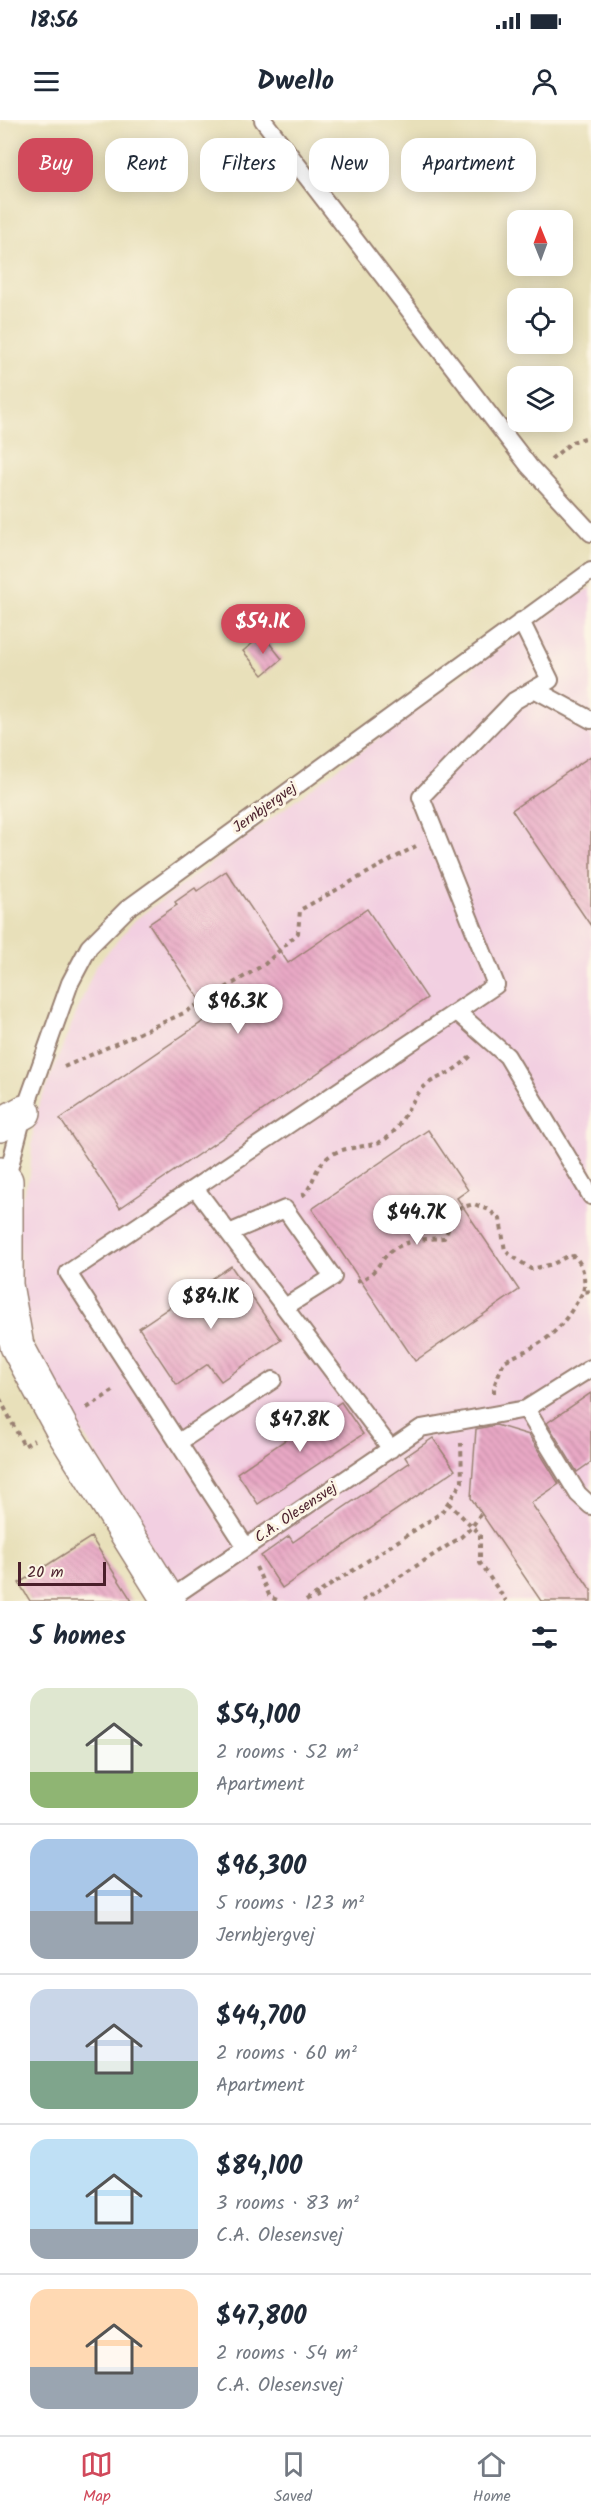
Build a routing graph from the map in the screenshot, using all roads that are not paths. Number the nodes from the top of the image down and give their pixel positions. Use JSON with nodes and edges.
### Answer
{"nodes":[{"id":1,"x":263,"y":120,"type":"edge"},
{"id":2,"x":591,"y":533,"type":"edge"},
{"id":3,"x":591,"y":572,"type":"edge"},
{"id":4,"x":521,"y":621,"type":"junction"},
{"id":5,"x":534,"y":689,"type":"junction"},
{"id":6,"x":591,"y":720,"type":"edge"},
{"id":7,"x":456,"y":1012,"type":"junction"},
{"id":8,"x":12,"y":1118,"type":"edge"},
{"id":9,"x":3,"y":1177,"type":"edge"},
{"id":10,"x":195,"y":1188,"type":"junction"},
{"id":11,"x":591,"y":1196,"type":"edge"},
{"id":12,"x":229,"y":1233,"type":"junction"},
{"id":13,"x":285,"y":1307,"type":"junction"},
{"id":14,"x":8,"y":1350,"type":"edge"},
{"id":15,"x":591,"y":1368,"type":"edge"},
{"id":16,"x":273,"y":1380,"type":"dead end"},
{"id":17,"x":526,"y":1409,"type":"junction"},
{"id":18,"x":179,"y":1442,"type":"junction"},
{"id":19,"x":391,"y":1449,"type":"junction"},
{"id":20,"x":591,"y":1506,"type":"edge"},
{"id":21,"x":246,"y":1547,"type":"junction"},
{"id":22,"x":168,"y":1600,"type":"edge"}],
"edges":[{"from":1,"to":2,"type":"lane"},
{"from":3,"to":4,"type":"lane","name":"Jernbjergvej"},
{"from":4,"to":5,"type":"lane"},
{"from":4,"to":8,"type":"lane","name":"Jernbjergvej"},
{"from":5,"to":6,"type":"lane"},
{"from":5,"to":7,"type":"lane"},
{"from":7,"to":10,"type":"lane"},
{"from":7,"to":11,"type":"lane"},
{"from":8,"to":9,"type":"lane","name":"Jernbjergvej"},
{"from":9,"to":14,"type":"street","name":"C.A. Olesensvej"},
{"from":10,"to":12,"type":"lane"},
{"from":10,"to":18,"type":"lane"},
{"from":12,"to":13,"type":"lane"},
{"from":12,"to":13,"type":"lane"},
{"from":13,"to":19,"type":"lane"},
{"from":14,"to":22,"type":"street","name":"C.A. Olesensvej"},
{"from":15,"to":17,"type":"lane","name":"C.A. Olesensvej"},
{"from":16,"to":18,"type":"lane"},
{"from":17,"to":19,"type":"lane","name":"C.A. Olesensvej"},
{"from":17,"to":20,"type":"lane"},
{"from":18,"to":21,"type":"lane"},
{"from":19,"to":21,"type":"lane","name":"C.A. Olesensvej"},
{"from":21,"to":22,"type":"lane","name":"C.A. Olesensvej"}]}
